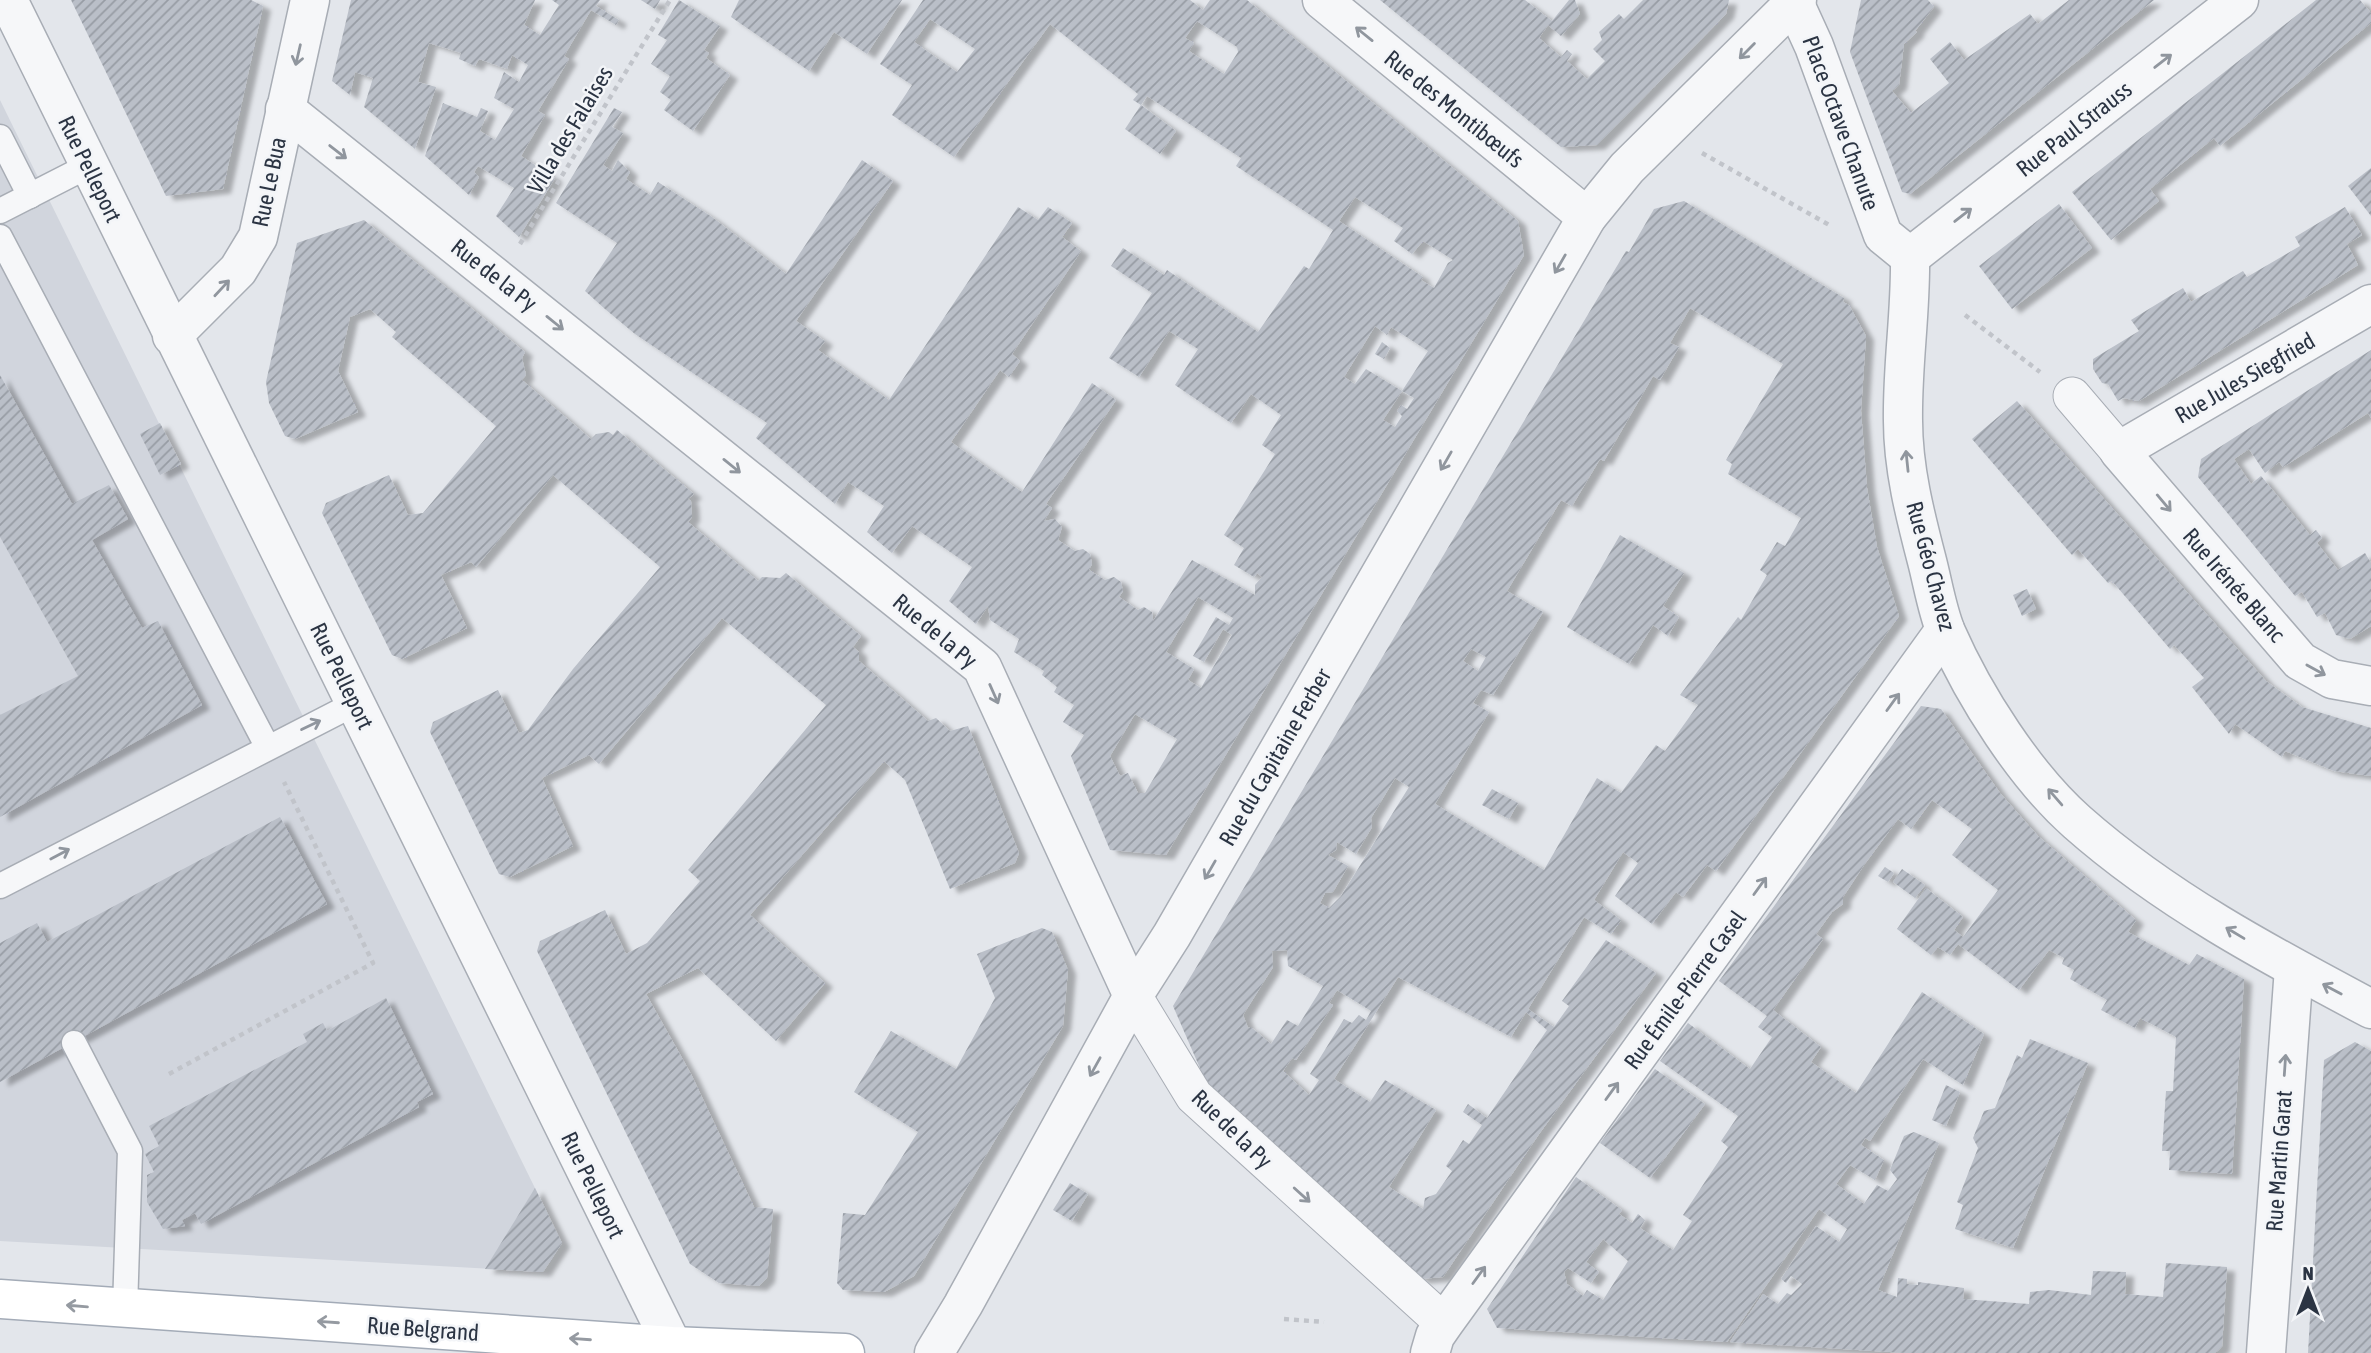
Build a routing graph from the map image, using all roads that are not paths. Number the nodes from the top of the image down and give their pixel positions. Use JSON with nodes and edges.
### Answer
{"nodes":[{"id":1,"x":8,"y":0,"type":"edge"},
{"id":2,"x":310,"y":0,"type":"edge"},
{"id":3,"x":1322,"y":0,"type":"edge"},
{"id":4,"x":2239,"y":0,"type":"edge"},
{"id":5,"x":1795,"y":1,"type":"edge"},
{"id":6,"x":285,"y":109,"type":"junction"},
{"id":7,"x":0,"y":137,"type":"edge"},
{"id":8,"x":88,"y":166,"type":"junction"},
{"id":9,"x":1627,"y":168,"type":"joint"},
{"id":10,"x":30,"y":196,"type":"junction"},
{"id":11,"x":0,"y":211,"type":"edge"},
{"id":12,"x":1587,"y":217,"type":"junction"},
{"id":13,"x":0,"y":237,"type":"edge"},
{"id":14,"x":1909,"y":257,"type":"junction"},
{"id":15,"x":2371,"y":304,"type":"edge"},
{"id":16,"x":172,"y":335,"type":"junction"},
{"id":17,"x":2072,"y":396,"type":"road end"},
{"id":18,"x":2119,"y":451,"type":"junction"},
{"id":19,"x":1945,"y":630,"type":"junction"},
{"id":20,"x":2371,"y":687,"type":"edge"},
{"id":21,"x":356,"y":703,"type":"junction"},
{"id":22,"x":267,"y":746,"type":"junction"},
{"id":23,"x":0,"y":886,"type":"edge"},
{"id":24,"x":2294,"y":968,"type":"junction"},
{"id":25,"x":1133,"y":996,"type":"junction"},
{"id":26,"x":2371,"y":1009,"type":"edge"},
{"id":27,"x":74,"y":1043,"type":"dead end"},
{"id":28,"x":0,"y":1299,"type":"edge"},
{"id":29,"x":125,"y":1309,"type":"junction"},
{"id":30,"x":1437,"y":1338,"type":"edge"},
{"id":31,"x":674,"y":1350,"type":"edge"},
{"id":32,"x":845,"y":1353,"type":"edge"},
{"id":33,"x":934,"y":1353,"type":"edge"},
{"id":34,"x":2266,"y":1353,"type":"edge"}],
"edges":[{"from":1,"to":8,"type":"street","name":"Rue Pelleport"},
{"from":2,"to":6,"type":"street","name":"Rue Le Bua","one_way":true},
{"from":12,"to":3,"type":"street","name":"Rue des Montibœufs","one_way":true},
{"from":14,"to":4,"type":"street","name":"Rue Paul Strauss","one_way":true},
{"from":5,"to":9,"type":"street","name":"Place Octave Chanute","one_way":true},
{"from":5,"to":14,"type":"street","name":"Place Octave Chanute"},
{"from":16,"to":6,"type":"street","name":"Rue Le Bua","one_way":true},
{"from":6,"to":25,"type":"street","name":"Rue de la Py","one_way":true},
{"from":7,"to":10,"type":"lane"},
{"from":8,"to":10,"type":"lane"},
{"from":8,"to":16,"type":"street","name":"Rue Pelleport"},
{"from":9,"to":12,"type":"street","name":"Rue du Capitaine Ferber"},
{"from":10,"to":11,"type":"lane"},
{"from":12,"to":25,"type":"street","name":"Rue du Capitaine Ferber","one_way":true},
{"from":13,"to":22,"type":"lane"},
{"from":19,"to":14,"type":"street","name":"Rue Géo Chavez","one_way":true},
{"from":15,"to":18,"type":"street","name":"Rue Jules Siegfried"},
{"from":16,"to":21,"type":"street","name":"Rue Pelleport"},
{"from":17,"to":18,"type":"street"},
{"from":18,"to":20,"type":"street","name":"Rue Irénée Blanc","one_way":true},
{"from":24,"to":19,"type":"street","name":"Rue Géo Chavez","one_way":true},
{"from":30,"to":19,"type":"street","name":"Rue Émile-Pierre Casel","one_way":true},
{"from":22,"to":21,"type":"lane","one_way":true},
{"from":21,"to":31,"type":"street","name":"Rue Pelleport"},
{"from":23,"to":22,"type":"lane","one_way":true},
{"from":26,"to":24,"type":"street","name":"Rue Géo Chavez","one_way":true},
{"from":34,"to":24,"type":"street","name":"Rue Martin Garat","one_way":true},
{"from":25,"to":30,"type":"street","name":"Rue de la Py","one_way":true},
{"from":25,"to":33,"type":"street","name":"Rue du Capitaine Ferber","one_way":true},
{"from":27,"to":29,"type":"lane"},
{"from":29,"to":28,"type":"main road","name":"Rue Belgrand","one_way":true},
{"from":31,"to":29,"type":"main road","name":"Rue Belgrand","one_way":true},
{"from":31,"to":32,"type":"main road","name":"Rue Belgrand"}]}
